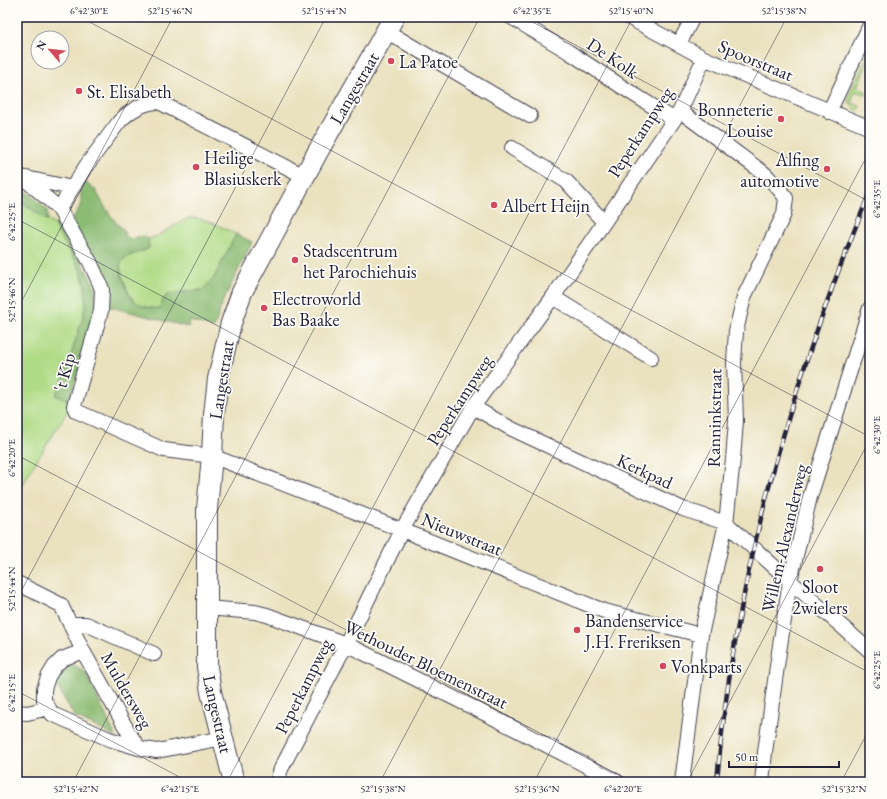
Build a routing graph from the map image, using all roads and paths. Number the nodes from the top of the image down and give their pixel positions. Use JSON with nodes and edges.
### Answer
{"nodes":[{"id":1,"x":511,"y":17,"type":"edge"},
{"id":2,"x":628,"y":17,"type":"edge"},
{"id":3,"x":693,"y":17,"type":"edge"},
{"id":4,"x":390,"y":24,"type":"edge"},
{"id":5,"x":870,"y":25,"type":"edge"},
{"id":6,"x":679,"y":44,"type":"junction"},
{"id":7,"x":704,"y":58,"type":"junction"},
{"id":8,"x":829,"y":112,"type":"junction"},
{"id":9,"x":677,"y":115,"type":"junction"},
{"id":10,"x":530,"y":116,"type":"dead end"},
{"id":11,"x":870,"y":128,"type":"edge"},
{"id":12,"x":512,"y":148,"type":"dead end"},
{"id":13,"x":19,"y":176,"type":"edge"},
{"id":14,"x":304,"y":176,"type":"junction"},
{"id":15,"x":72,"y":188,"type":"junction"},
{"id":16,"x":59,"y":209,"type":"junction"},
{"id":17,"x":604,"y":222,"type":"junction"},
{"id":18,"x":553,"y":297,"type":"junction"},
{"id":19,"x":870,"y":308,"type":"edge"},
{"id":20,"x":651,"y":358,"type":"dead end"},
{"id":21,"x":473,"y":407,"type":"junction"},
{"id":22,"x":212,"y":456,"type":"junction"},
{"id":23,"x":726,"y":523,"type":"junction"},
{"id":24,"x":402,"y":530,"type":"junction"},
{"id":25,"x":790,"y":581,"type":"junction"},
{"id":26,"x":17,"y":583,"type":"edge"},
{"id":27,"x":207,"y":608,"type":"junction"},
{"id":28,"x":70,"y":624,"type":"junction"},
{"id":29,"x":701,"y":635,"type":"junction"},
{"id":30,"x":864,"y":639,"type":"edge"},
{"id":31,"x":346,"y":644,"type":"junction"},
{"id":32,"x":83,"y":651,"type":"junction"},
{"id":33,"x":870,"y":651,"type":"edge"},
{"id":34,"x":154,"y":654,"type":"dead end"},
{"id":35,"x":49,"y":708,"type":"junction"},
{"id":36,"x":17,"y":712,"type":"edge"},
{"id":37,"x":223,"y":738,"type":"junction"},
{"id":38,"x":139,"y":748,"type":"junction"},
{"id":39,"x":234,"y":782,"type":"edge"},
{"id":40,"x":277,"y":782,"type":"edge"},
{"id":41,"x":618,"y":782,"type":"edge"},
{"id":42,"x":682,"y":782,"type":"edge"},
{"id":43,"x":762,"y":782,"type":"edge"}],
"edges":[{"from":1,"to":9,"type":"street","name":"De Kolk"},
{"from":2,"to":6,"type":"street","name":"Spoorstraat"},
{"from":3,"to":6,"type":"street"},
{"from":4,"to":10,"type":"street"},
{"from":4,"to":14,"type":"street","name":"Langestraat"},
{"from":5,"to":8,"type":"street"},
{"from":6,"to":7,"type":"street","name":"Spoorstraat"},
{"from":7,"to":8,"type":"street","name":"Spoorstraat"},
{"from":7,"to":9,"type":"street","name":"Peperkampweg"},
{"from":8,"to":11,"type":"street","name":"Spoorstraat"},
{"from":9,"to":17,"type":"street","name":"Peperkampweg"},
{"from":9,"to":23,"type":"street","name":"Ranninkstraat"},
{"from":12,"to":17,"type":"street"},
{"from":13,"to":15,"type":"street","name":"'t Kip"},
{"from":13,"to":16,"type":"street","name":"'t Kip"},
{"from":14,"to":15,"type":"street"},
{"from":14,"to":22,"type":"street","name":"Langestraat"},
{"from":15,"to":16,"type":"street"},
{"from":16,"to":22,"type":"street","name":"'t Kip"},
{"from":17,"to":18,"type":"street","name":"Peperkampweg"},
{"from":18,"to":20,"type":"street"},
{"from":18,"to":21,"type":"street","name":"Peperkampweg"},
{"from":19,"to":25,"type":"street","name":"Willem-Alexanderweg"},
{"from":21,"to":23,"type":"street","name":"Kerkpad"},
{"from":21,"to":24,"type":"street","name":"Peperkampweg"},
{"from":22,"to":24,"type":"street","name":"Nieuwstraat"},
{"from":22,"to":27,"type":"street","name":"Langestraat"},
{"from":23,"to":25,"type":"street","name":"Kerkpad"},
{"from":23,"to":29,"type":"street","name":"Ranninkstraat"},
{"from":24,"to":29,"type":"street","name":"Nieuwstraat"},
{"from":24,"to":31,"type":"street","name":"Peperkampweg"},
{"from":25,"to":30,"type":"street","name":"Kerkpad"},
{"from":25,"to":43,"type":"street","name":"Willem-Alexanderweg"},
{"from":26,"to":28,"type":"street","name":"Muldersweg"},
{"from":27,"to":31,"type":"street","name":"Wethouder Bloemenstraat"},
{"from":27,"to":37,"type":"street","name":"Langestraat"},
{"from":28,"to":32,"type":"street","name":"Muldersweg"},
{"from":28,"to":34,"type":"street","name":"Muldersweg"},
{"from":29,"to":42,"type":"street","name":"Ranninkstraat"},
{"from":30,"to":33,"type":"street","name":"Kerkpad"},
{"from":31,"to":40,"type":"street","name":"Peperkampweg"},
{"from":31,"to":41,"type":"street","name":"Wethouder Bloemenstraat"},
{"from":32,"to":35,"type":"street","name":"Muldersweg"},
{"from":32,"to":38,"type":"street","name":"Muldersweg"},
{"from":35,"to":36,"type":"street"},
{"from":35,"to":38,"type":"street","name":"Muldersweg"},
{"from":37,"to":38,"type":"street","name":"Muldersweg"},
{"from":37,"to":39,"type":"street","name":"Langestraat"}]}
